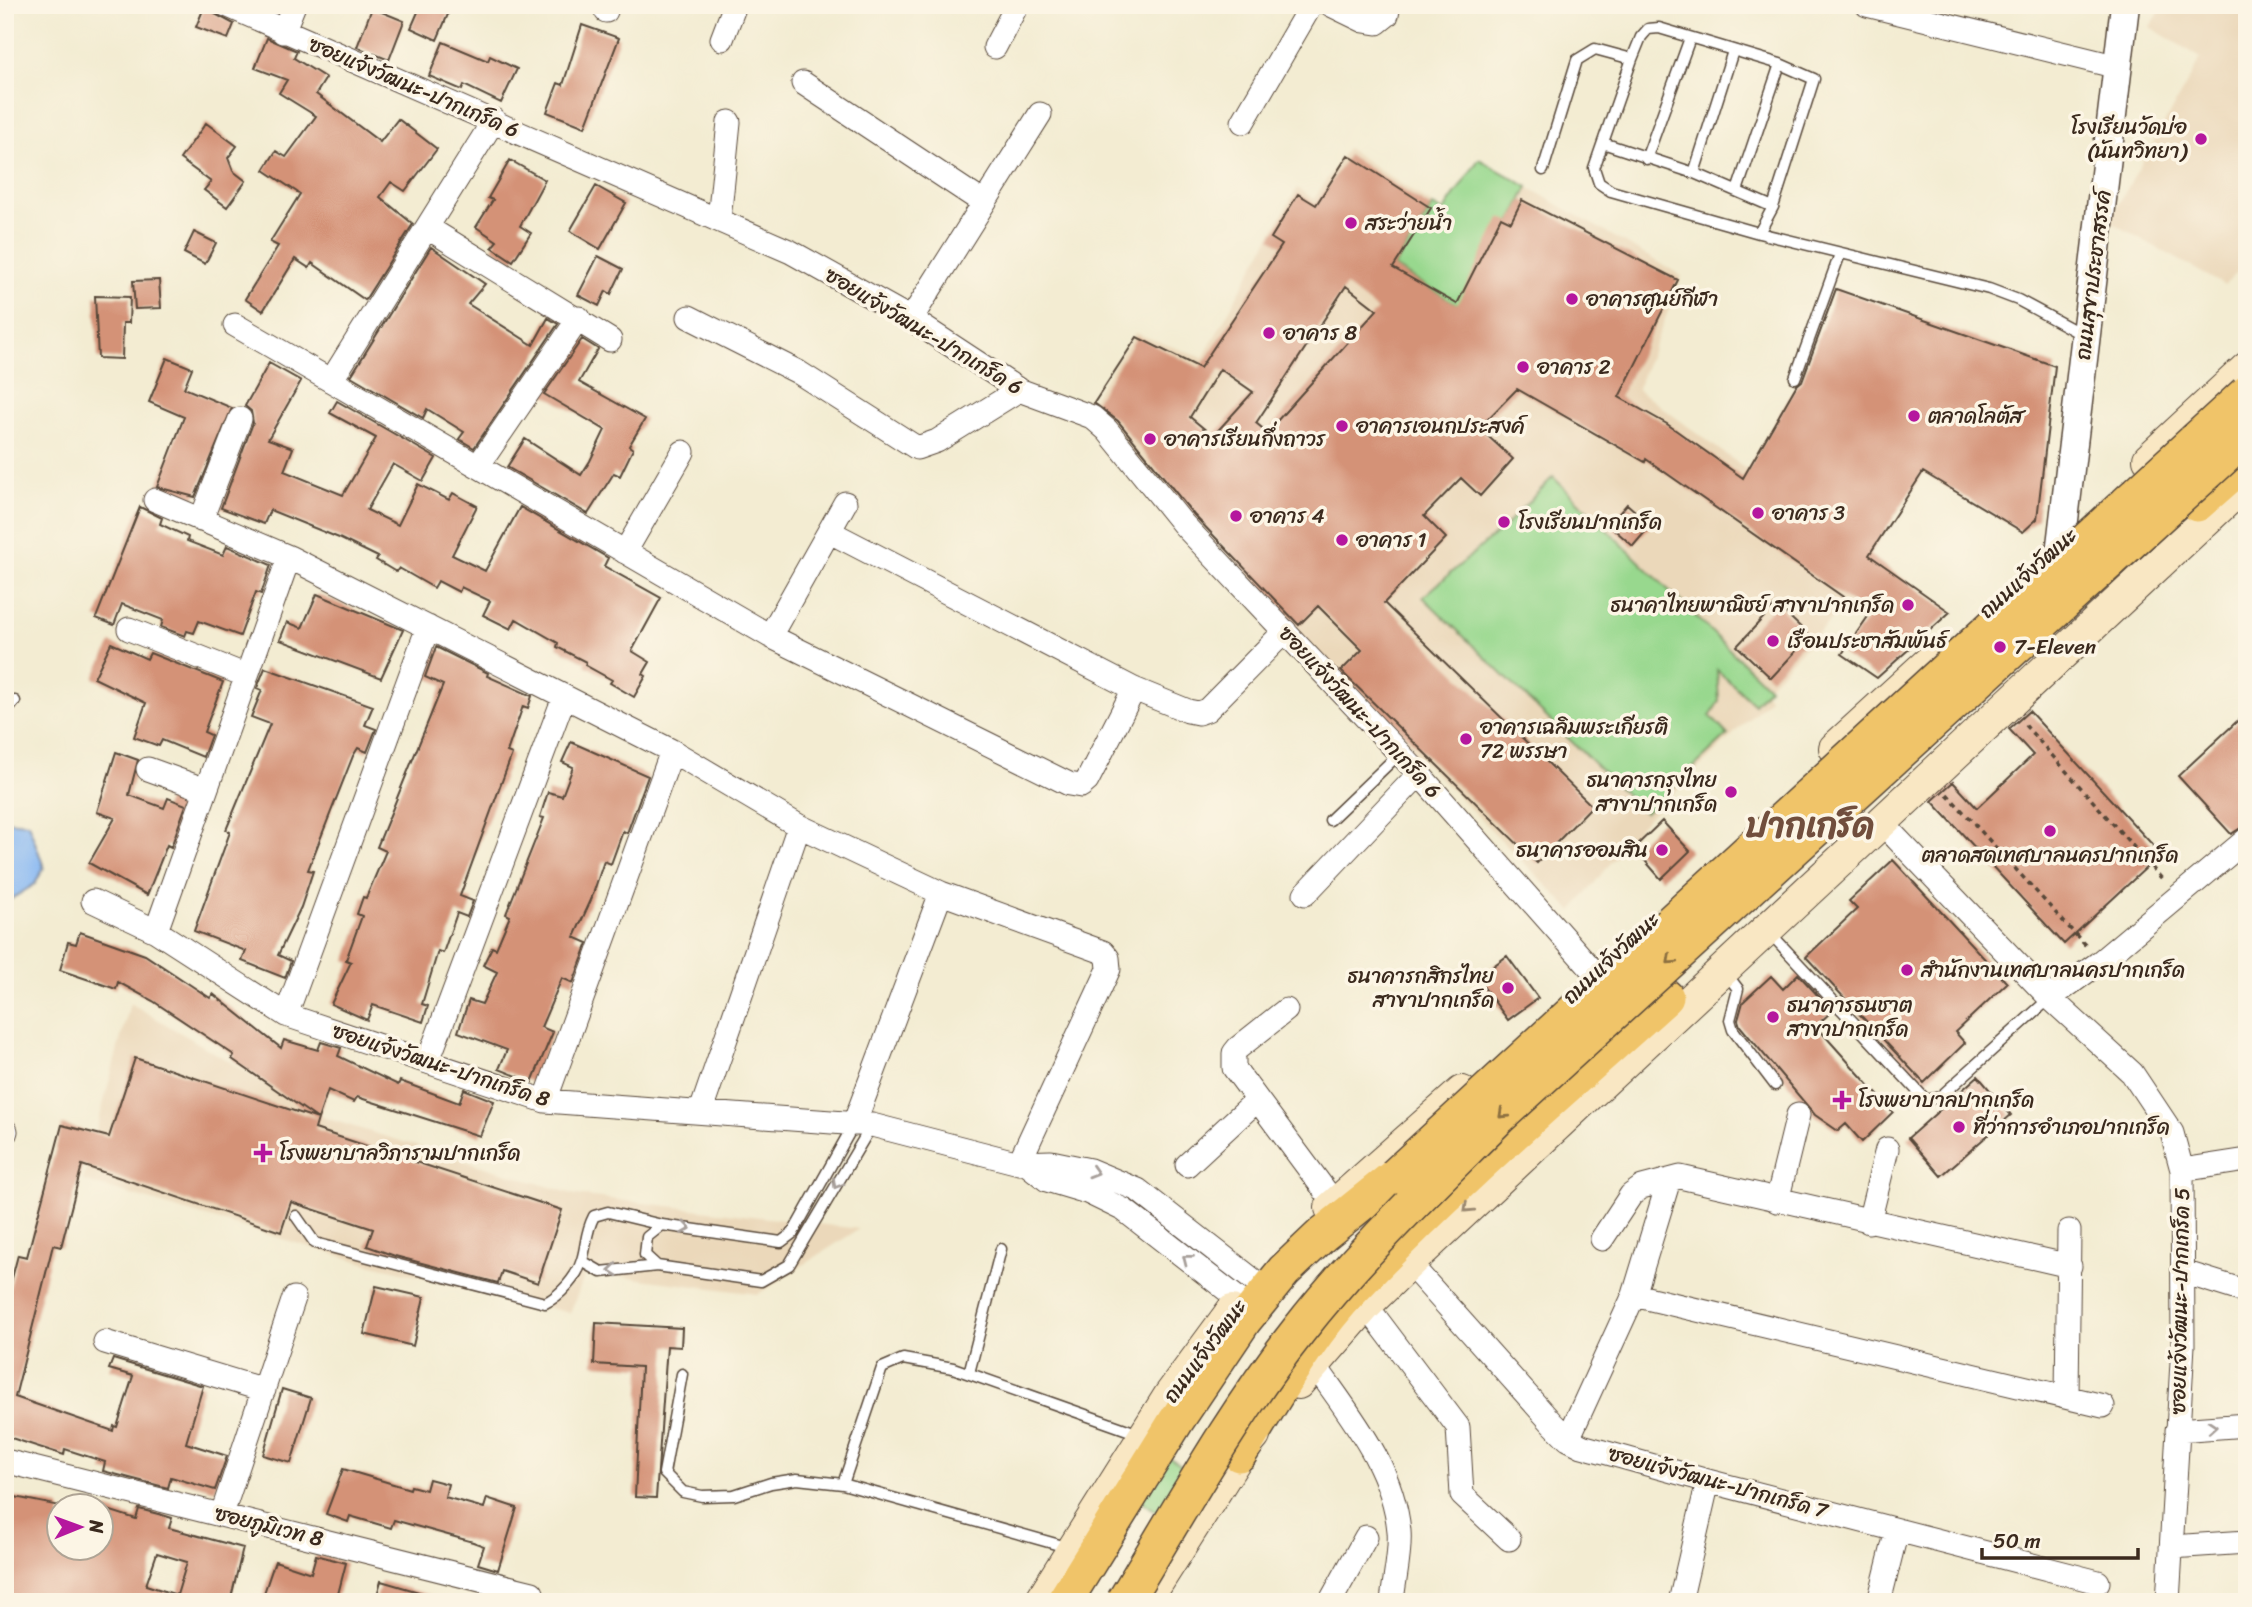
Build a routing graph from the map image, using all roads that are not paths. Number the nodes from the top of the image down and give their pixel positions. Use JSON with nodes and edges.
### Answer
{"nodes":[{"id":1,"x":226,"y":5,"type":"edge"},
{"id":2,"x":294,"y":5,"type":"edge"},
{"id":3,"x":735,"y":5,"type":"edge"},
{"id":4,"x":1017,"y":5,"type":"edge"},
{"id":5,"x":1311,"y":5,"type":"edge"},
{"id":6,"x":1331,"y":5,"type":"edge"},
{"id":7,"x":1389,"y":5,"type":"edge"},
{"id":8,"x":1867,"y":5,"type":"edge"},
{"id":9,"x":2125,"y":5,"type":"edge"},
{"id":10,"x":284,"y":32,"type":"junction"},
{"id":11,"x":1690,"y":38,"type":"junction"},
{"id":12,"x":723,"y":40,"type":"dead end"},
{"id":13,"x":995,"y":47,"type":"dead end"},
{"id":14,"x":1733,"y":51,"type":"junction"},
{"id":15,"x":1632,"y":60,"type":"junction"},
{"id":16,"x":1780,"y":64,"type":"junction"},
{"id":17,"x":2118,"y":67,"type":"junction"},
{"id":18,"x":803,"y":83,"type":"dead end"},
{"id":19,"x":1040,"y":114,"type":"dead end"},
{"id":20,"x":494,"y":120,"type":"junction"},
{"id":21,"x":729,"y":122,"type":"dead end"},
{"id":22,"x":1243,"y":122,"type":"dead end"},
{"id":23,"x":1603,"y":143,"type":"junction"},
{"id":24,"x":1646,"y":159,"type":"junction"},
{"id":25,"x":1543,"y":170,"type":"dead end"},
{"id":26,"x":1694,"y":173,"type":"junction"},
{"id":27,"x":1737,"y":191,"type":"junction"},
{"id":28,"x":984,"y":203,"type":"junction"},
{"id":29,"x":1773,"y":207,"type":"junction"},
{"id":30,"x":719,"y":220,"type":"junction"},
{"id":31,"x":428,"y":228,"type":"junction"},
{"id":32,"x":1759,"y":233,"type":"junction"},
{"id":33,"x":1840,"y":254,"type":"junction"},
{"id":34,"x":689,"y":317,"type":"dead end"},
{"id":35,"x":579,"y":318,"type":"junction"},
{"id":36,"x":911,"y":319,"type":"junction"},
{"id":37,"x":235,"y":325,"type":"dead end"},
{"id":38,"x":2086,"y":336,"type":"junction"},
{"id":39,"x":610,"y":340,"type":"dead end"},
{"id":40,"x":2247,"y":368,"type":"edge"},
{"id":41,"x":1795,"y":377,"type":"dead end"},
{"id":42,"x":331,"y":381,"type":"junction"},
{"id":43,"x":1019,"y":390,"type":"junction"},
{"id":44,"x":2247,"y":393,"type":"edge"},
{"id":45,"x":240,"y":419,"type":"dead end"},
{"id":46,"x":2247,"y":436,"type":"edge"},
{"id":47,"x":683,"y":452,"type":"dead end"},
{"id":48,"x":2247,"y":460,"type":"edge"},
{"id":49,"x":478,"y":466,"type":"junction"},
{"id":50,"x":2247,"y":482,"type":"edge"},
{"id":51,"x":155,"y":500,"type":"dead end"},
{"id":52,"x":845,"y":503,"type":"dead end"},
{"id":53,"x":201,"y":520,"type":"junction"},
{"id":54,"x":830,"y":532,"type":"junction"},
{"id":55,"x":2061,"y":545,"type":"junction"},
{"id":56,"x":625,"y":552,"type":"junction"},
{"id":57,"x":289,"y":557,"type":"junction"},
{"id":58,"x":2109,"y":609,"type":"junction"},
{"id":59,"x":428,"y":627,"type":"junction"},
{"id":60,"x":129,"y":629,"type":"dead end"},
{"id":61,"x":1285,"y":631,"type":"junction"},
{"id":62,"x":770,"y":636,"type":"junction"},
{"id":63,"x":247,"y":676,"type":"junction"},
{"id":64,"x":1134,"y":689,"type":"junction"},
{"id":65,"x":564,"y":696,"type":"junction"},
{"id":66,"x":15,"y":701,"type":"dead end"},
{"id":67,"x":5,"y":713,"type":"edge"},
{"id":68,"x":672,"y":751,"type":"junction"},
{"id":69,"x":1400,"y":753,"type":"junction"},
{"id":70,"x":148,"y":769,"type":"dead end"},
{"id":71,"x":1419,"y":774,"type":"junction"},
{"id":72,"x":206,"y":790,"type":"junction"},
{"id":73,"x":1331,"y":820,"type":"dead end"},
{"id":74,"x":1882,"y":823,"type":"junction"},
{"id":75,"x":799,"y":826,"type":"junction"},
{"id":76,"x":2246,"y":841,"type":"edge"},
{"id":77,"x":941,"y":892,"type":"junction"},
{"id":78,"x":1306,"y":894,"type":"dead end"},
{"id":79,"x":93,"y":901,"type":"dead end"},
{"id":80,"x":1767,"y":930,"type":"junction"},
{"id":81,"x":156,"y":931,"type":"junction"},
{"id":82,"x":1724,"y":970,"type":"junction"},
{"id":83,"x":1595,"y":974,"type":"junction"},
{"id":84,"x":2050,"y":998,"type":"junction"},
{"id":85,"x":1286,"y":1010,"type":"dead end"},
{"id":86,"x":286,"y":1015,"type":"junction"},
{"id":87,"x":428,"y":1061,"type":"junction"},
{"id":88,"x":1775,"y":1085,"type":"dead end"},
{"id":89,"x":1257,"y":1100,"type":"junction"},
{"id":90,"x":545,"y":1101,"type":"junction"},
{"id":91,"x":701,"y":1111,"type":"junction"},
{"id":92,"x":1798,"y":1115,"type":"dead end"},
{"id":93,"x":863,"y":1124,"type":"junction"},
{"id":94,"x":1887,"y":1149,"type":"dead end"},
{"id":95,"x":2247,"y":1160,"type":"edge"},
{"id":96,"x":1023,"y":1163,"type":"junction"},
{"id":97,"x":1187,"y":1165,"type":"dead end"},
{"id":98,"x":2182,"y":1170,"type":"junction"},
{"id":99,"x":1395,"y":1176,"type":"junction"},
{"id":100,"x":1670,"y":1180,"type":"junction"},
{"id":101,"x":1777,"y":1201,"type":"junction"},
{"id":102,"x":1335,"y":1204,"type":"junction"},
{"id":103,"x":296,"y":1216,"type":"dead end"},
{"id":104,"x":1869,"y":1222,"type":"junction"},
{"id":105,"x":662,"y":1225,"type":"junction"},
{"id":106,"x":2069,"y":1231,"type":"dead end"},
{"id":107,"x":1602,"y":1239,"type":"dead end"},
{"id":108,"x":1001,"y":1249,"type":"dead end"},
{"id":109,"x":582,"y":1261,"type":"junction"},
{"id":110,"x":1409,"y":1263,"type":"junction"},
{"id":111,"x":657,"y":1266,"type":"junction"},
{"id":112,"x":2070,"y":1266,"type":"junction"},
{"id":113,"x":2183,"y":1272,"type":"junction"},
{"id":114,"x":1249,"y":1292,"type":"junction"},
{"id":115,"x":2247,"y":1292,"type":"edge"},
{"id":116,"x":1634,"y":1295,"type":"junction"},
{"id":117,"x":295,"y":1298,"type":"dead end"},
{"id":118,"x":1366,"y":1305,"type":"junction"},
{"id":119,"x":105,"y":1342,"type":"dead end"},
{"id":120,"x":1314,"y":1364,"type":"junction"},
{"id":121,"x":969,"y":1373,"type":"junction"},
{"id":122,"x":682,"y":1374,"type":"dead end"},
{"id":123,"x":264,"y":1390,"type":"junction"},
{"id":124,"x":2067,"y":1397,"type":"junction"},
{"id":125,"x":2103,"y":1406,"type":"dead end"},
{"id":126,"x":2247,"y":1425,"type":"edge"},
{"id":127,"x":2177,"y":1430,"type":"junction"},
{"id":128,"x":1144,"y":1435,"type":"junction"},
{"id":129,"x":1568,"y":1438,"type":"junction"},
{"id":130,"x":1239,"y":1454,"type":"junction"},
{"id":131,"x":5,"y":1461,"type":"edge"},
{"id":132,"x":1708,"y":1481,"type":"junction"},
{"id":133,"x":843,"y":1484,"type":"junction"},
{"id":134,"x":222,"y":1514,"type":"junction"},
{"id":135,"x":1897,"y":1530,"type":"junction"},
{"id":136,"x":1366,"y":1537,"type":"dead end"},
{"id":137,"x":1508,"y":1539,"type":"dead end"},
{"id":138,"x":2247,"y":1542,"type":"edge"},
{"id":139,"x":2171,"y":1547,"type":"junction"},
{"id":140,"x":1073,"y":1549,"type":"junction"},
{"id":141,"x":2098,"y":1582,"type":"dead end"},
{"id":142,"x":532,"y":1593,"type":"dead end"},
{"id":143,"x":1040,"y":1602,"type":"edge"},
{"id":144,"x":1064,"y":1602,"type":"edge"},
{"id":145,"x":1089,"y":1602,"type":"edge"},
{"id":146,"x":1124,"y":1602,"type":"edge"},
{"id":147,"x":1145,"y":1602,"type":"edge"},
{"id":148,"x":1330,"y":1602,"type":"edge"},
{"id":149,"x":1392,"y":1602,"type":"edge"},
{"id":150,"x":1681,"y":1602,"type":"edge"},
{"id":151,"x":1879,"y":1602,"type":"edge"},
{"id":152,"x":2168,"y":1602,"type":"edge"}],
"edges":[{"from":1,"to":10,"type":"street","name":"ซอยแจ้งวัฒนะ-ปากเกร็ด 6"},
{"from":2,"to":10,"type":"street"},
{"from":3,"to":12,"type":"street"},
{"from":4,"to":13,"type":"street"},
{"from":5,"to":22,"type":"street"},
{"from":6,"to":7,"type":"street"},
{"from":8,"to":17,"type":"street"},
{"from":9,"to":17,"type":"street","name":"ถนนสุขาประชาสรรค์"},
{"from":10,"to":20,"type":"street","name":"ซอยแจ้งวัฒนะ-ปากเกร็ด 6"},
{"from":11,"to":14,"type":"lane"},
{"from":11,"to":15,"type":"lane"},
{"from":11,"to":24,"type":"lane"},
{"from":14,"to":16,"type":"lane"},
{"from":14,"to":26,"type":"lane"},
{"from":15,"to":23,"type":"lane"},
{"from":15,"to":25,"type":"lane"},
{"from":16,"to":27,"type":"lane"},
{"from":16,"to":29,"type":"lane"},
{"from":17,"to":38,"type":"street","name":"ถนนสุขาประชาสรรค์"},
{"from":18,"to":28,"type":"street"},
{"from":19,"to":28,"type":"street"},
{"from":20,"to":30,"type":"street","name":"ซอยแจ้งวัฒนะ-ปากเกร็ด 6"},
{"from":20,"to":31,"type":"street"},
{"from":21,"to":30,"type":"street"},
{"from":23,"to":24,"type":"lane"},
{"from":23,"to":32,"type":"lane"},
{"from":24,"to":26,"type":"lane"},
{"from":26,"to":27,"type":"lane"},
{"from":27,"to":29,"type":"lane"},
{"from":28,"to":36,"type":"street"},
{"from":29,"to":32,"type":"lane"},
{"from":30,"to":36,"type":"street","name":"ซอยแจ้งวัฒนะ-ปากเกร็ด 6"},
{"from":31,"to":35,"type":"street"},
{"from":31,"to":42,"type":"street"},
{"from":32,"to":33,"type":"lane"},
{"from":33,"to":38,"type":"lane"},
{"from":33,"to":41,"type":"lane"},
{"from":34,"to":43,"type":"street"},
{"from":35,"to":39,"type":"street"},
{"from":35,"to":49,"type":"street"},
{"from":36,"to":43,"type":"street","name":"ซอยแจ้งวัฒนะ-ปากเกร็ด 6"},
{"from":37,"to":42,"type":"street"},
{"from":38,"to":55,"type":"street","name":"ถนนสุขาประชาสรรค์"},
{"from":40,"to":55,"type":"main road","name":"ถนนแจ้งวัฒนะ"},
{"from":42,"to":49,"type":"street"},
{"from":43,"to":61,"type":"street","name":"ซอยแจ้งวัฒนะ-ปากเกร็ด 6"},
{"from":44,"to":99,"type":"main road","name":"ถนนแจ้งวัฒนะ","bridge":true},
{"from":45,"to":53,"type":"street"},
{"from":46,"to":146,"type":"main road","name":"ถนนแจ้งวัฒนะ","one_way":true,"bridge":true},
{"from":47,"to":56,"type":"street"},
{"from":48,"to":130,"type":"main road"},
{"from":49,"to":56,"type":"street"},
{"from":50,"to":58,"type":"main road"},
{"from":51,"to":53,"type":"street"},
{"from":52,"to":54,"type":"street"},
{"from":53,"to":57,"type":"street"},
{"from":54,"to":62,"type":"street"},
{"from":54,"to":64,"type":"street"},
{"from":55,"to":58,"type":"main road"},
{"from":55,"to":83,"type":"main road","name":"ถนนแจ้งวัฒนะ"},
{"from":56,"to":62,"type":"street"},
{"from":57,"to":59,"type":"street"},
{"from":57,"to":63,"type":"street"},
{"from":58,"to":74,"type":"main road"},
{"from":59,"to":65,"type":"street"},
{"from":59,"to":86,"type":"street"},
{"from":60,"to":63,"type":"street"},
{"from":61,"to":64,"type":"street"},
{"from":61,"to":69,"type":"street","name":"ซอยแจ้งวัฒนะ-ปากเกร็ด 6"},
{"from":62,"to":64,"type":"street"},
{"from":63,"to":72,"type":"street"},
{"from":65,"to":68,"type":"street"},
{"from":65,"to":87,"type":"street"},
{"from":66,"to":67,"type":"lane"},
{"from":68,"to":75,"type":"street"},
{"from":68,"to":90,"type":"street"},
{"from":69,"to":71,"type":"street","name":"ซอยแจ้งวัฒนะ-ปากเกร็ด 6"},
{"from":69,"to":73,"type":"lane"},
{"from":70,"to":72,"type":"street"},
{"from":71,"to":78,"type":"street"},
{"from":71,"to":83,"type":"street","name":"ซอยแจ้งวัฒนะ-ปากเกร็ด 6"},
{"from":72,"to":81,"type":"street"},
{"from":74,"to":80,"type":"main road"},
{"from":74,"to":84,"type":"street","name":"ซอยแจ้งวัฒนะ-ปากเกร็ด 5"},
{"from":75,"to":77,"type":"street"},
{"from":75,"to":91,"type":"street"},
{"from":76,"to":84,"type":"street"},
{"from":77,"to":93,"type":"street"},
{"from":77,"to":96,"type":"street"},
{"from":79,"to":81,"type":"street","name":"ซอยแจ้งวัฒนะ-ปากเกร็ด 8"},
{"from":80,"to":82,"type":"main road"},
{"from":80,"to":84,"type":"lane"},
{"from":81,"to":86,"type":"street","name":"ซอยแจ้งวัฒนะ-ปากเกร็ด 8"},
{"from":82,"to":88,"type":"lane"},
{"from":82,"to":110,"type":"main road","one_way":true},
{"from":83,"to":102,"type":"main road","name":"ถนนแจ้งวัฒนะ"},
{"from":84,"to":98,"type":"street","name":"ซอยแจ้งวัฒนะ-ปากเกร็ด 5"},
{"from":85,"to":89,"type":"street"},
{"from":86,"to":87,"type":"street","name":"ซอยแจ้งวัฒนะ-ปากเกร็ด 8"},
{"from":87,"to":90,"type":"street","name":"ซอยแจ้งวัฒนะ-ปากเกร็ด 8"},
{"from":89,"to":97,"type":"street"},
{"from":89,"to":102,"type":"street"},
{"from":90,"to":91,"type":"street","name":"ซอยแจ้งวัฒนะ-ปากเกร็ด 8"},
{"from":91,"to":93,"type":"street","name":"ซอยแจ้งวัฒนะ-ปากเกร็ด 8"},
{"from":92,"to":101,"type":"street"},
{"from":93,"to":96,"type":"street","name":"ซอยแจ้งวัฒนะ-ปากเกร็ด 8"},
{"from":105,"to":93,"type":"lane","one_way":true},
{"from":93,"to":111,"type":"lane","one_way":true},
{"from":94,"to":104,"type":"street"},
{"from":95,"to":98,"type":"street"},
{"from":96,"to":114,"type":"street","name":"ซอยแจ้งวัฒนะ-ปากเกร็ด 8"},
{"from":98,"to":113,"type":"street","name":"ซอยแจ้งวัฒนะ-ปากเกร็ด 5"},
{"from":99,"to":144,"type":"main road"},
{"from":99,"to":145,"type":"main road","name":"ถนนแจ้งวัฒนะ"},
{"from":100,"to":101,"type":"street"},
{"from":100,"to":107,"type":"street"},
{"from":100,"to":116,"type":"street"},
{"from":101,"to":104,"type":"street"},
{"from":102,"to":114,"type":"main road","name":"ถนนแจ้งวัฒนะ"},
{"from":103,"to":109,"type":"lane"},
{"from":104,"to":112,"type":"street"},
{"from":105,"to":109,"type":"lane"},
{"from":105,"to":111,"type":"lane"},
{"from":106,"to":112,"type":"street"},
{"from":108,"to":121,"type":"lane"},
{"from":111,"to":109,"type":"lane","one_way":true},
{"from":110,"to":118,"type":"main road"},
{"from":110,"to":129,"type":"street","name":"ซอยแจ้งวัฒนะ-ปากเกร็ด 7"},
{"from":112,"to":124,"type":"street"},
{"from":113,"to":115,"type":"street"},
{"from":113,"to":127,"type":"street","name":"ซอยแจ้งวัฒนะ-ปากเกร็ด 5"},
{"from":114,"to":128,"type":"main road","name":"ถนนแจ้งวัฒนะ"},
{"from":116,"to":124,"type":"street"},
{"from":116,"to":129,"type":"street"},
{"from":117,"to":123,"type":"street"},
{"from":118,"to":120,"type":"main road"},
{"from":118,"to":137,"type":"street"},
{"from":119,"to":123,"type":"street"},
{"from":120,"to":130,"type":"main road"},
{"from":120,"to":149,"type":"street"},
{"from":121,"to":128,"type":"lane"},
{"from":121,"to":133,"type":"lane"},
{"from":122,"to":133,"type":"lane"},
{"from":123,"to":134,"type":"street"},
{"from":124,"to":125,"type":"street"},
{"from":127,"to":126,"type":"street","one_way":true},
{"from":127,"to":139,"type":"street","name":"ซอยแจ้งวัฒนะ-ปากเกร็ด 5"},
{"from":128,"to":140,"type":"main road","name":"ถนนแจ้งวัฒนะ"},
{"from":129,"to":132,"type":"street","name":"ซอยแจ้งวัฒนะ-ปากเกร็ด 7"},
{"from":130,"to":147,"type":"main road"},
{"from":131,"to":134,"type":"street","name":"ซอยภูมิเวท 8"},
{"from":132,"to":135,"type":"street","name":"ซอยแจ้งวัฒนะ-ปากเกร็ด 7"},
{"from":132,"to":150,"type":"street"},
{"from":133,"to":140,"type":"lane"},
{"from":134,"to":142,"type":"street","name":"ซอยภูมิเวท 8"},
{"from":135,"to":141,"type":"street","name":"ซอยแจ้งวัฒนะ-ปากเกร็ด 7"},
{"from":135,"to":151,"type":"street"},
{"from":136,"to":148,"type":"street"},
{"from":138,"to":139,"type":"street"},
{"from":139,"to":152,"type":"street","name":"ซอยแจ้งวัฒนะ-ปากเกร็ด 5"},
{"from":140,"to":143,"type":"main road","name":"ถนนแจ้งวัฒนะ"}]}
